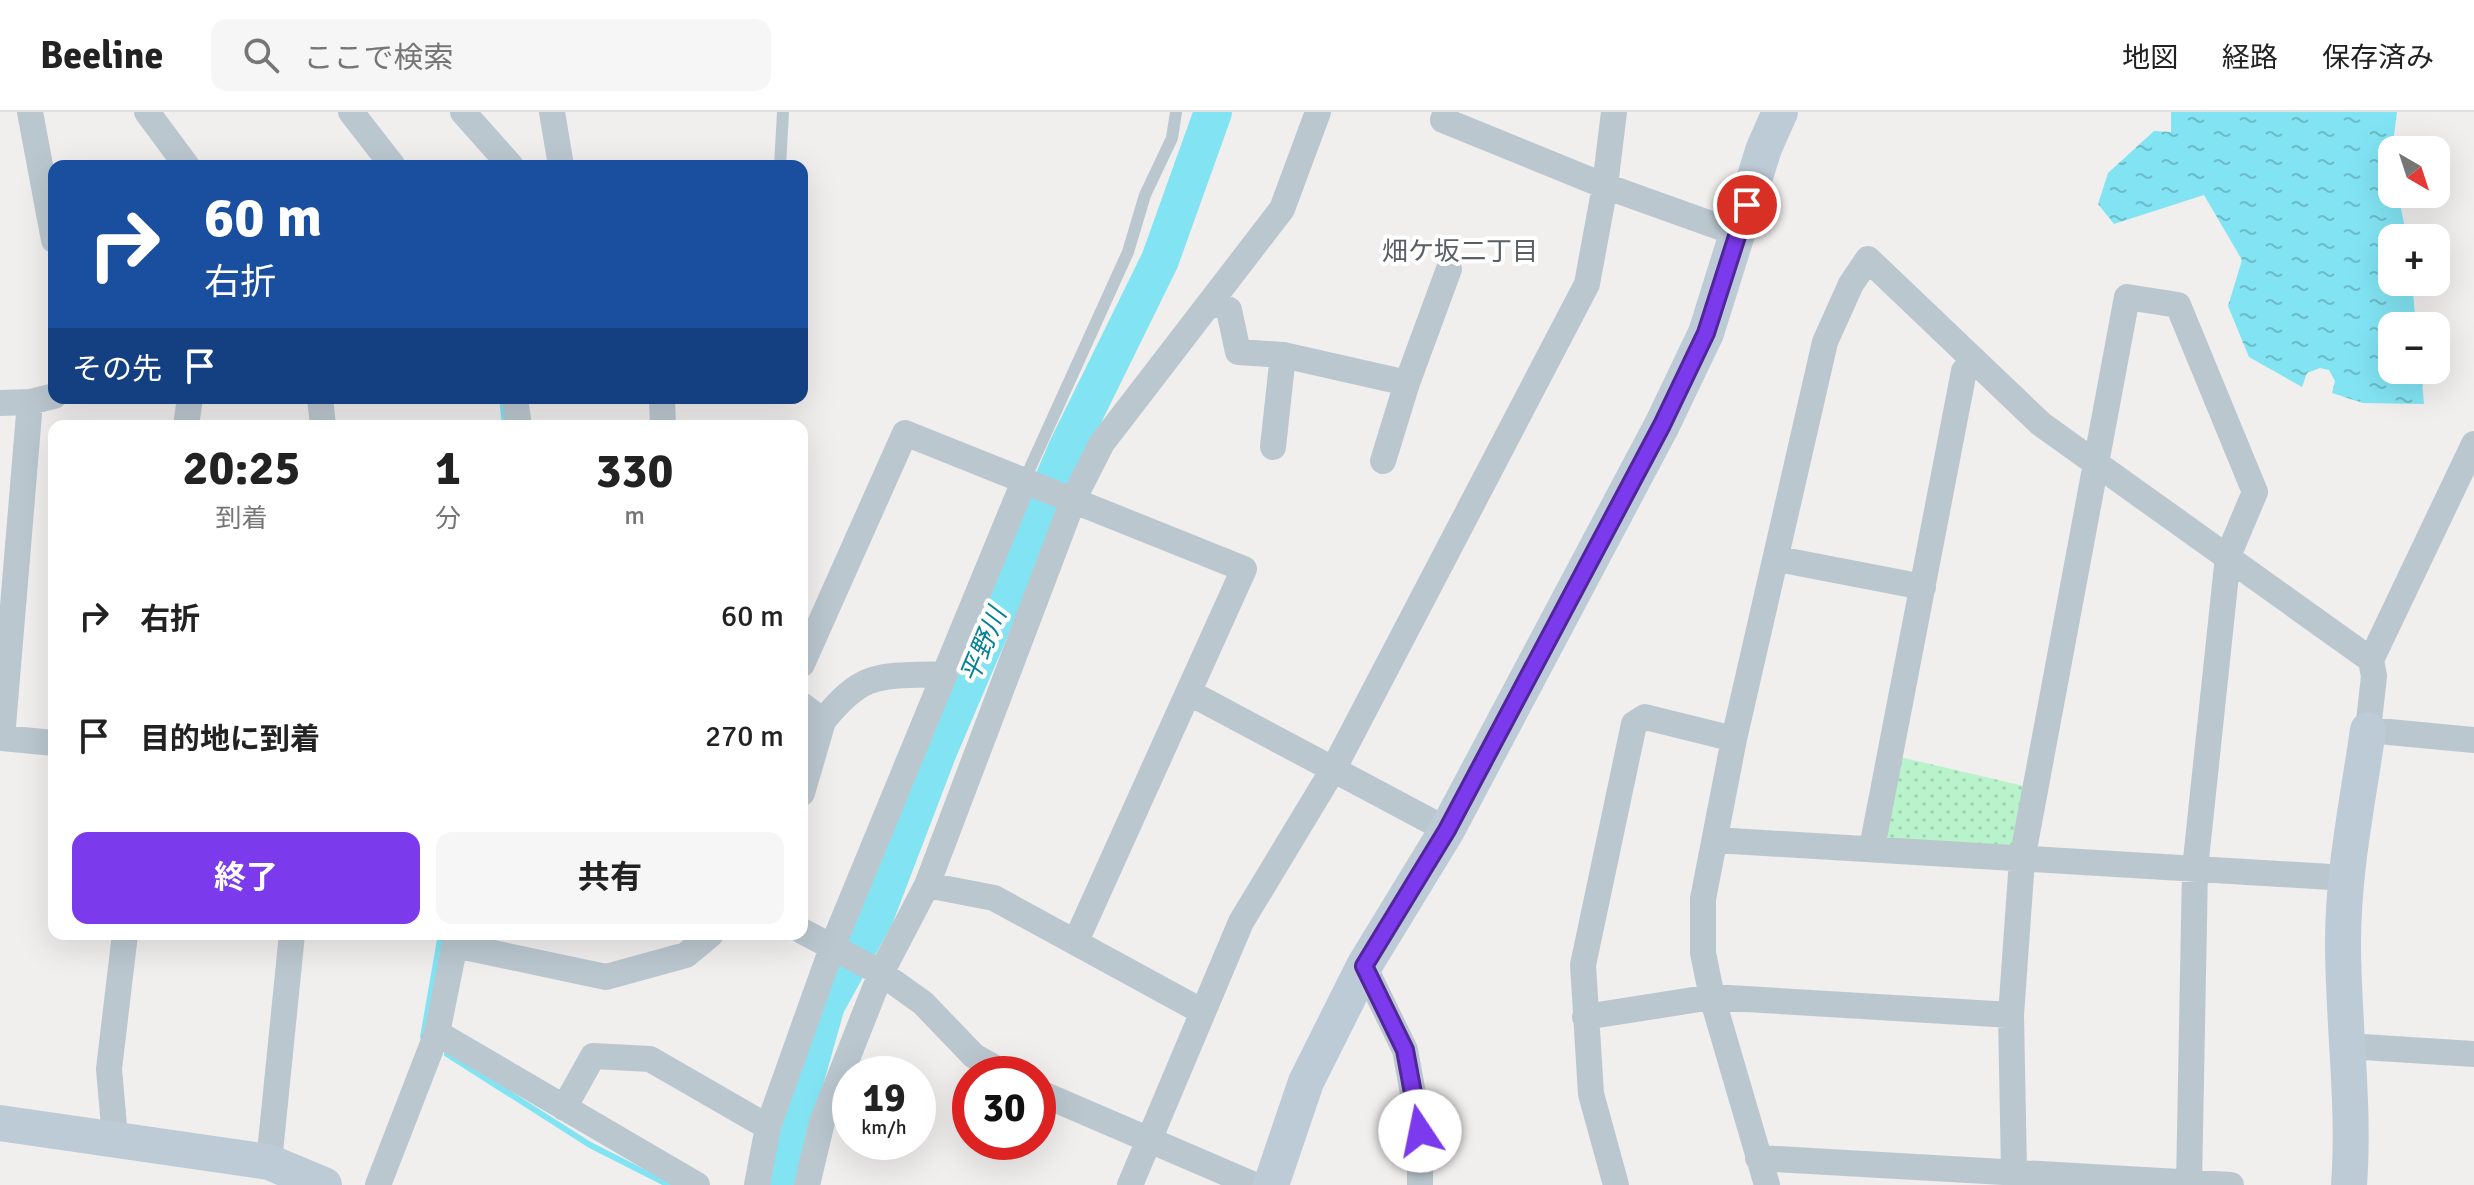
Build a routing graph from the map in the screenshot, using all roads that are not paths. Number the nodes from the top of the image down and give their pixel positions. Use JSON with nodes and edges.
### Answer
{"nodes":[{"id":1,"x":30,"y":112,"type":"edge"},
{"id":2,"x":147,"y":112,"type":"edge"},
{"id":3,"x":351,"y":112,"type":"edge"},
{"id":4,"x":463,"y":112,"type":"edge"},
{"id":5,"x":552,"y":112,"type":"edge"},
{"id":6,"x":783,"y":112,"type":"edge"},
{"id":7,"x":1176,"y":112,"type":"edge"},
{"id":8,"x":1318,"y":112,"type":"edge"},
{"id":9,"x":1446,"y":112,"type":"edge"},
{"id":10,"x":1614,"y":112,"type":"edge"},
{"id":11,"x":1780,"y":112,"type":"edge"},
{"id":12,"x":183,"y":160,"type":"edge"},
{"id":13,"x":388,"y":160,"type":"edge"},
{"id":14,"x":504,"y":160,"type":"edge"},
{"id":15,"x":560,"y":160,"type":"edge"},
{"id":16,"x":780,"y":160,"type":"edge"},
{"id":17,"x":1605,"y":186,"type":"junction"},
{"id":18,"x":48,"y":208,"type":"edge"},
{"id":19,"x":1739,"y":234,"type":"junction"},
{"id":20,"x":1449,"y":269,"type":"dead end"},
{"id":21,"x":1212,"y":300,"type":"junction"},
{"id":22,"x":1283,"y":355,"type":"junction"},
{"id":23,"x":1972,"y":361,"type":"junction"},
{"id":24,"x":1407,"y":383,"type":"junction"},
{"id":25,"x":42,"y":399,"type":"edge"},
{"id":26,"x":0,"y":403,"type":"edge"},
{"id":27,"x":2474,"y":444,"type":"edge"},
{"id":28,"x":1273,"y":447,"type":"dead end"},
{"id":29,"x":1383,"y":461,"type":"dead end"},
{"id":30,"x":2094,"y":462,"type":"junction"},
{"id":31,"x":1025,"y":479,"type":"junction"},
{"id":32,"x":1074,"y":498,"type":"junction"},
{"id":33,"x":2228,"y":556,"type":"junction"},
{"id":34,"x":1778,"y":559,"type":"junction"},
{"id":35,"x":1923,"y":587,"type":"junction"},
{"id":36,"x":808,"y":651,"type":"edge"},
{"id":37,"x":2371,"y":660,"type":"junction"},
{"id":38,"x":943,"y":674,"type":"junction"},
{"id":39,"x":1190,"y":693,"type":"junction"},
{"id":40,"x":808,"y":710,"type":"edge"},
{"id":41,"x":823,"y":721,"type":"junction"},
{"id":42,"x":2368,"y":730,"type":"junction"},
{"id":43,"x":1734,"y":739,"type":"junction"},
{"id":44,"x":2474,"y":740,"type":"edge"},
{"id":45,"x":48,"y":742,"type":"edge"},
{"id":46,"x":1334,"y":768,"type":"junction"},
{"id":47,"x":808,"y":772,"type":"edge"},
{"id":48,"x":1447,"y":830,"type":"junction"},
{"id":49,"x":1715,"y":840,"type":"junction"},
{"id":50,"x":1872,"y":848,"type":"junction"},
{"id":51,"x":2022,"y":860,"type":"junction"},
{"id":52,"x":2195,"y":869,"type":"junction"},
{"id":53,"x":2347,"y":878,"type":"junction"},
{"id":54,"x":927,"y":885,"type":"junction"},
{"id":55,"x":808,"y":934,"type":"edge"},
{"id":56,"x":124,"y":940,"type":"edge"},
{"id":57,"x":291,"y":940,"type":"edge"},
{"id":58,"x":456,"y":940,"type":"edge"},
{"id":59,"x":460,"y":940,"type":"edge"},
{"id":60,"x":704,"y":940,"type":"edge"},
{"id":61,"x":1076,"y":941,"type":"junction"},
{"id":62,"x":833,"y":945,"type":"junction"},
{"id":63,"x":1364,"y":966,"type":"junction"},
{"id":64,"x":881,"y":973,"type":"junction"},
{"id":65,"x":1712,"y":997,"type":"junction"},
{"id":66,"x":1201,"y":1011,"type":"junction"},
{"id":67,"x":2011,"y":1015,"type":"junction"},
{"id":68,"x":1585,"y":1017,"type":"junction"},
{"id":69,"x":437,"y":1033,"type":"junction"},
{"id":70,"x":2347,"y":1046,"type":"junction"},
{"id":71,"x":2474,"y":1054,"type":"edge"},
{"id":72,"x":974,"y":1056,"type":"edge"},
{"id":73,"x":1056,"y":1100,"type":"edge"},
{"id":74,"x":564,"y":1108,"type":"junction"},
{"id":75,"x":0,"y":1123,"type":"edge"},
{"id":76,"x":768,"y":1127,"type":"junction"},
{"id":77,"x":115,"y":1138,"type":"junction"},
{"id":78,"x":1147,"y":1141,"type":"junction"},
{"id":79,"x":1758,"y":1158,"type":"junction"},
{"id":80,"x":269,"y":1162,"type":"junction"},
{"id":81,"x":2014,"y":1171,"type":"junction"},
{"id":82,"x":2189,"y":1184,"type":"edge"},
{"id":83,"x":324,"y":1185,"type":"edge"},
{"id":84,"x":378,"y":1185,"type":"edge"},
{"id":85,"x":697,"y":1185,"type":"edge"},
{"id":86,"x":757,"y":1185,"type":"edge"},
{"id":87,"x":807,"y":1185,"type":"edge"},
{"id":88,"x":1130,"y":1185,"type":"edge"},
{"id":89,"x":1254,"y":1185,"type":"edge"},
{"id":90,"x":1271,"y":1185,"type":"edge"},
{"id":91,"x":1420,"y":1185,"type":"edge"},
{"id":92,"x":1616,"y":1185,"type":"edge"},
{"id":93,"x":1767,"y":1185,"type":"edge"},
{"id":94,"x":2231,"y":1185,"type":"edge"},
{"id":95,"x":2349,"y":1185,"type":"edge"}],
"edges":[{"from":1,"to":18,"type":"street"},
{"from":2,"to":12,"type":"street"},
{"from":3,"to":13,"type":"street"},
{"from":4,"to":14,"type":"street"},
{"from":5,"to":15,"type":"street"},
{"from":6,"to":16,"type":"lane"},
{"from":7,"to":31,"type":"lane"},
{"from":8,"to":21,"type":"street"},
{"from":9,"to":17,"type":"street"},
{"from":10,"to":17,"type":"street"},
{"from":11,"to":19,"type":"street"},
{"from":17,"to":19,"type":"street"},
{"from":17,"to":46,"type":"street"},
{"from":19,"to":48,"type":"street"},
{"from":20,"to":24,"type":"street"},
{"from":21,"to":22,"type":"street"},
{"from":21,"to":32,"type":"street"},
{"from":22,"to":24,"type":"street"},
{"from":22,"to":28,"type":"street"},
{"from":23,"to":30,"type":"street"},
{"from":23,"to":34,"type":"street"},
{"from":23,"to":35,"type":"street"},
{"from":24,"to":29,"type":"street"},
{"from":25,"to":26,"type":"street"},
{"from":25,"to":45,"type":"street"},
{"from":27,"to":37,"type":"street"},
{"from":30,"to":33,"type":"street"},
{"from":30,"to":33,"type":"street"},
{"from":30,"to":51,"type":"street"},
{"from":31,"to":32,"type":"street"},
{"from":31,"to":36,"type":"street"},
{"from":31,"to":38,"type":"street"},
{"from":32,"to":39,"type":"street"},
{"from":32,"to":54,"type":"street"},
{"from":33,"to":37,"type":"street"},
{"from":33,"to":52,"type":"street"},
{"from":34,"to":35,"type":"street"},
{"from":34,"to":43,"type":"street"},
{"from":35,"to":50,"type":"street"},
{"from":37,"to":42,"type":"street"},
{"from":38,"to":41,"type":"street"},
{"from":38,"to":62,"type":"street"},
{"from":39,"to":46,"type":"street"},
{"from":39,"to":61,"type":"street"},
{"from":40,"to":41,"type":"street"},
{"from":41,"to":47,"type":"street"},
{"from":42,"to":44,"type":"street"},
{"from":42,"to":53,"type":"street"},
{"from":43,"to":49,"type":"street"},
{"from":43,"to":68,"type":"street"},
{"from":46,"to":48,"type":"street"},
{"from":46,"to":66,"type":"street"},
{"from":48,"to":63,"type":"street"},
{"from":49,"to":50,"type":"street"},
{"from":49,"to":65,"type":"street"},
{"from":50,"to":51,"type":"street"},
{"from":51,"to":52,"type":"street"},
{"from":51,"to":67,"type":"street"},
{"from":52,"to":53,"type":"street"},
{"from":52,"to":82,"type":"street"},
{"from":53,"to":70,"type":"street"},
{"from":54,"to":61,"type":"street"},
{"from":54,"to":64,"type":"street"},
{"from":55,"to":62,"type":"street"},
{"from":56,"to":77,"type":"street"},
{"from":57,"to":80,"type":"street"},
{"from":58,"to":69,"type":"street"},
{"from":59,"to":60,"type":"street"},
{"from":61,"to":66,"type":"street"},
{"from":62,"to":64,"type":"street"},
{"from":62,"to":76,"type":"street"},
{"from":63,"to":90,"type":"street"},
{"from":63,"to":91,"type":"street"},
{"from":64,"to":72,"type":"street"},
{"from":64,"to":87,"type":"street"},
{"from":65,"to":67,"type":"street"},
{"from":65,"to":68,"type":"street"},
{"from":65,"to":79,"type":"street"},
{"from":66,"to":78,"type":"street"},
{"from":67,"to":81,"type":"street"},
{"from":68,"to":92,"type":"street"},
{"from":69,"to":74,"type":"street"},
{"from":69,"to":84,"type":"street"},
{"from":70,"to":71,"type":"street"},
{"from":70,"to":95,"type":"street"},
{"from":73,"to":78,"type":"street"},
{"from":74,"to":76,"type":"street"},
{"from":74,"to":85,"type":"street"},
{"from":75,"to":77,"type":"street"},
{"from":76,"to":86,"type":"street"},
{"from":77,"to":80,"type":"street"},
{"from":78,"to":88,"type":"street"},
{"from":78,"to":89,"type":"street"},
{"from":79,"to":81,"type":"street"},
{"from":79,"to":93,"type":"street"},
{"from":80,"to":83,"type":"street"},
{"from":81,"to":82,"type":"street"},
{"from":82,"to":94,"type":"street"}]}
